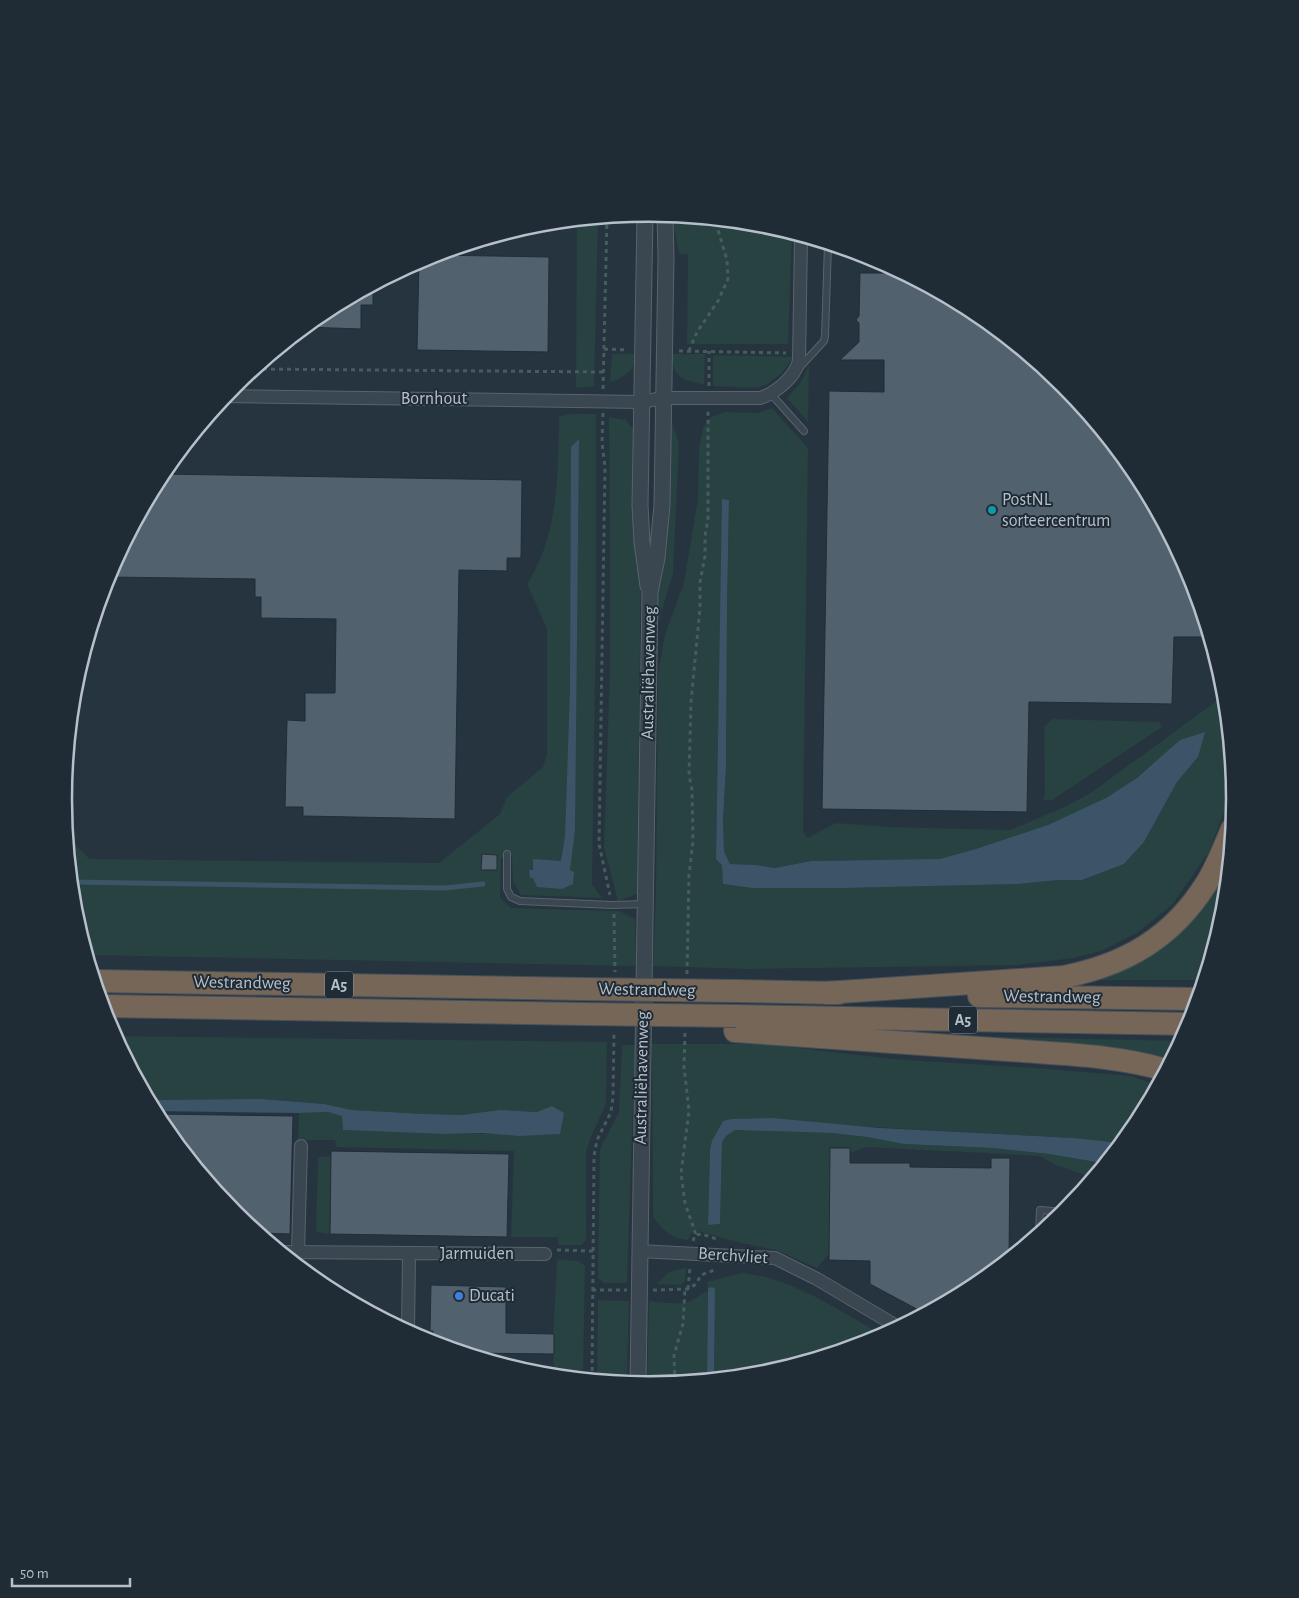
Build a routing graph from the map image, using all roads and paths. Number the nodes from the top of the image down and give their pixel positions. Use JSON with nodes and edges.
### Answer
{"nodes":[{"id":1,"x":645,"y":222,"type":"edge"},
{"id":2,"x":665,"y":222,"type":"edge"},
{"id":3,"x":606,"y":224,"type":"edge"},
{"id":4,"x":717,"y":226,"type":"edge"},
{"id":5,"x":801,"y":243,"type":"edge"},
{"id":6,"x":828,"y":251,"type":"edge"},
{"id":7,"x":604,"y":349,"type":"junction"},
{"id":8,"x":642,"y":350,"type":"junction"},
{"id":9,"x":664,"y":350,"type":"junction"},
{"id":10,"x":689,"y":351,"type":"junction"},
{"id":11,"x":709,"y":351,"type":"junction"},
{"id":12,"x":800,"y":353,"type":"junction"},
{"id":13,"x":266,"y":368,"type":"edge"},
{"id":14,"x":796,"y":371,"type":"junction"},
{"id":15,"x":603,"y":372,"type":"junction"},
{"id":16,"x":603,"y":385,"type":"dead end"},
{"id":17,"x":771,"y":394,"type":"junction"},
{"id":18,"x":236,"y":396,"type":"edge"},
{"id":19,"x":663,"y":398,"type":"junction"},
{"id":20,"x":708,"y":399,"type":"junction"},
{"id":21,"x":641,"y":402,"type":"junction"},
{"id":22,"x":804,"y":431,"type":"dead end"},
{"id":23,"x":650,"y":592,"type":"junction"},
{"id":24,"x":1224,"y":846,"type":"edge"},
{"id":25,"x":507,"y":854,"type":"dead end"},
{"id":26,"x":646,"y":904,"type":"junction"},
{"id":27,"x":687,"y":978,"type":"dead end"},
{"id":28,"x":102,"y":981,"type":"edge"},
{"id":29,"x":825,"y":993,"type":"junction"},
{"id":30,"x":1191,"y":999,"type":"edge"},
{"id":31,"x":111,"y":1006,"type":"edge"},
{"id":32,"x":684,"y":1022,"type":"junction"},
{"id":33,"x":735,"y":1024,"type":"junction"},
{"id":34,"x":1181,"y":1024,"type":"edge"},
{"id":35,"x":1160,"y":1068,"type":"edge"},
{"id":36,"x":301,"y":1146,"type":"dead end"},
{"id":37,"x":1054,"y":1211,"type":"edge"},
{"id":38,"x":1039,"y":1224,"type":"edge"},
{"id":39,"x":696,"y":1235,"type":"dead end"},
{"id":40,"x":593,"y":1251,"type":"dead end"},
{"id":41,"x":640,"y":1251,"type":"junction"},
{"id":42,"x":292,"y":1252,"type":"edge"},
{"id":43,"x":298,"y":1252,"type":"junction"},
{"id":44,"x":409,"y":1254,"type":"junction"},
{"id":45,"x":545,"y":1254,"type":"joint"},
{"id":46,"x":734,"y":1255,"type":"junction"},
{"id":47,"x":408,"y":1322,"type":"edge"},
{"id":48,"x":891,"y":1323,"type":"edge"},
{"id":49,"x":675,"y":1375,"type":"edge"},
{"id":50,"x":638,"y":1376,"type":"edge"}],
"edges":[{"from":1,"to":8,"type":"street","name":"Australiëhavenweg"},
{"from":2,"to":9,"type":"street","name":"Australiëhavenweg"},
{"from":3,"to":7,"type":"path"},
{"from":4,"to":10,"type":"path"},
{"from":5,"to":12,"type":"street"},
{"from":6,"to":14,"type":"lane"},
{"from":7,"to":8,"type":"path"},
{"from":7,"to":15,"type":"path"},
{"from":8,"to":21,"type":"street","name":"Australiëhavenweg"},
{"from":9,"to":10,"type":"path"},
{"from":9,"to":19,"type":"street","name":"Australiëhavenweg"},
{"from":10,"to":11,"type":"path"},
{"from":11,"to":12,"type":"path"},
{"from":11,"to":20,"type":"path"},
{"from":12,"to":14,"type":"street"},
{"from":13,"to":15,"type":"path"},
{"from":14,"to":17,"type":"street"},
{"from":15,"to":16,"type":"path"},
{"from":17,"to":20,"type":"street"},
{"from":17,"to":22,"type":"lane"},
{"from":18,"to":21,"type":"street","name":"Bornhout"},
{"from":19,"to":20,"type":"street"},
{"from":19,"to":21,"type":"street","name":"Bornhout"},
{"from":19,"to":23,"type":"street","name":"Australiëhavenweg"},
{"from":20,"to":27,"type":"path"},
{"from":21,"to":23,"type":"street","name":"Australiëhavenweg"},
{"from":23,"to":26,"type":"street","name":"Australiëhavenweg"},
{"from":24,"to":29,"type":"highway","number":"A5"},
{"from":25,"to":26,"type":"lane"},
{"from":26,"to":41,"type":"street","name":"Australiëhavenweg"},
{"from":28,"to":29,"type":"highway","name":"Westrandweg","number":"A5","bridge":true},
{"from":29,"to":30,"type":"highway","name":"Westrandweg","number":"A5"},
{"from":31,"to":32,"type":"highway","name":"Westrandweg","number":"A5","bridge":true},
{"from":32,"to":33,"type":"highway","number":"A5","bridge":true},
{"from":32,"to":39,"type":"path"},
{"from":33,"to":34,"type":"highway","name":"Westrandweg","number":"A5"},
{"from":33,"to":35,"type":"highway","number":"A5"},
{"from":36,"to":43,"type":"street"},
{"from":37,"to":38,"type":"lane"},
{"from":40,"to":45,"type":"path"},
{"from":41,"to":46,"type":"street","name":"Berchvliet"},
{"from":41,"to":50,"type":"street","name":"Australiëhavenweg"},
{"from":42,"to":43,"type":"street","name":"Jarmuiden"},
{"from":43,"to":44,"type":"street","name":"Jarmuiden"},
{"from":44,"to":45,"type":"street","name":"Jarmuiden"},
{"from":44,"to":47,"type":"street"},
{"from":46,"to":48,"type":"street","name":"Berchvliet"},
{"from":46,"to":49,"type":"path"}]}
